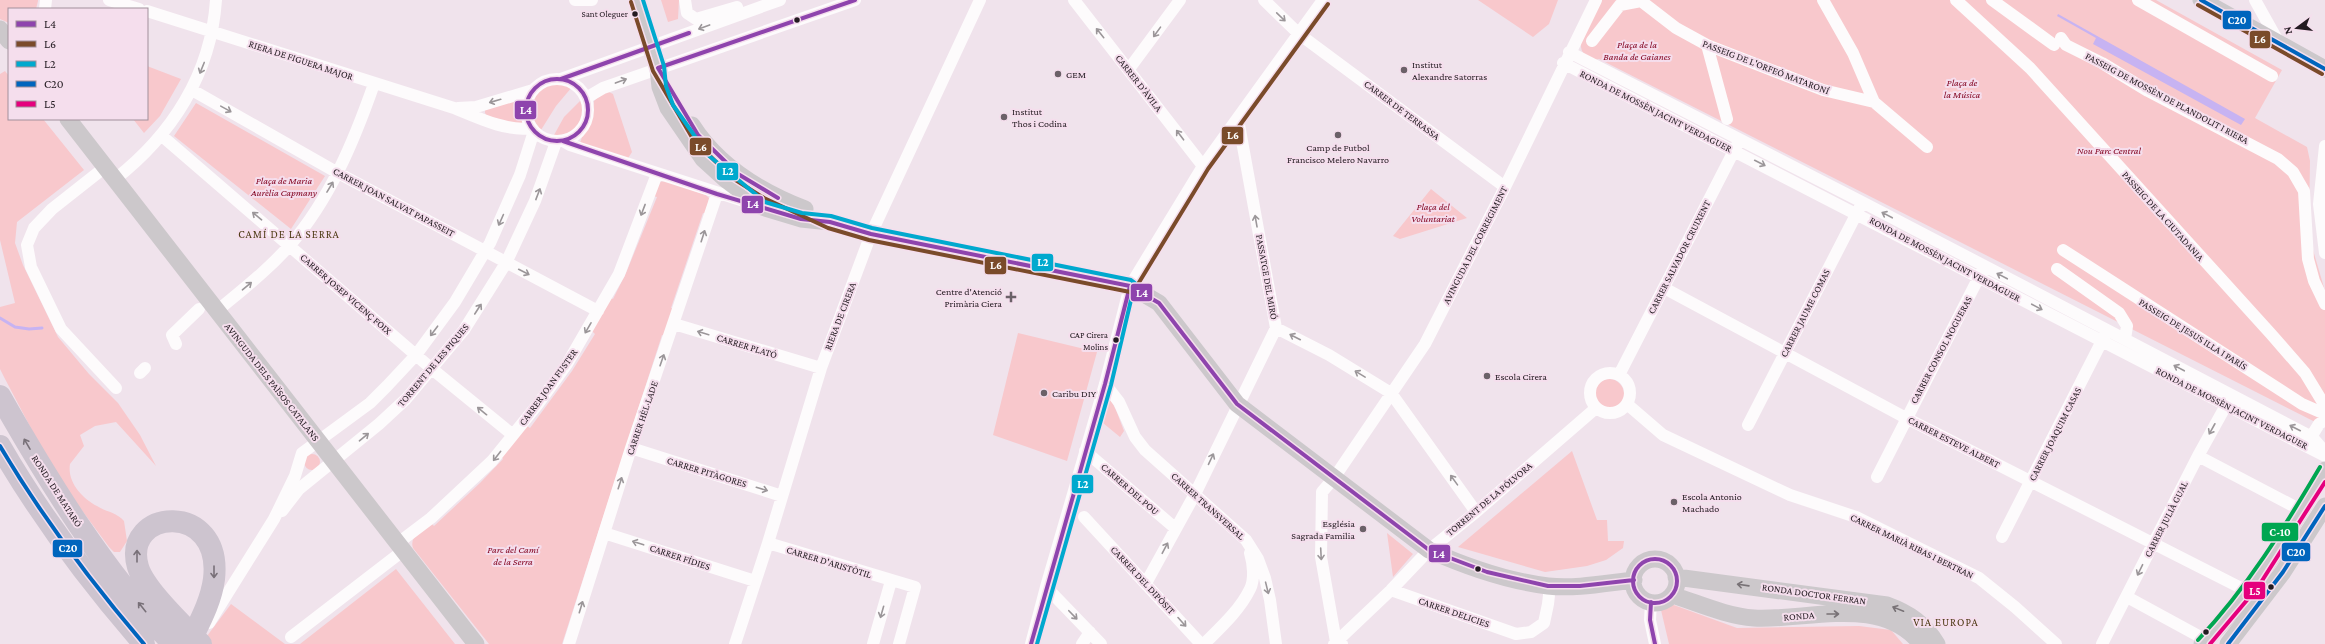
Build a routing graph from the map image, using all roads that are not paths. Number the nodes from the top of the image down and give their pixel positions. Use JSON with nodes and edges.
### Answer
{"nodes":[{"id":1,"x":109,"y":0,"type":"edge"},
{"id":2,"x":216,"y":0,"type":"edge"},
{"id":3,"x":575,"y":0,"type":"edge"},
{"id":4,"x":592,"y":0,"type":"edge"},
{"id":5,"x":637,"y":0,"type":"edge"},
{"id":6,"x":685,"y":0,"type":"edge"},
{"id":7,"x":761,"y":0,"type":"edge"},
{"id":8,"x":780,"y":0,"type":"edge"},
{"id":9,"x":855,"y":0,"type":"edge"},
{"id":10,"x":980,"y":0,"type":"edge"},
{"id":11,"x":1074,"y":0,"type":"edge"},
{"id":12,"x":1180,"y":0,"type":"edge"},
{"id":13,"x":1264,"y":0,"type":"edge"},
{"id":14,"x":1323,"y":0,"type":"edge"},
{"id":15,"x":1596,"y":0,"type":"edge"},
{"id":16,"x":1823,"y":0,"type":"edge"},
{"id":17,"x":1956,"y":0,"type":"edge"},
{"id":18,"x":1992,"y":0,"type":"edge"},
{"id":19,"x":2138,"y":0,"type":"edge"},
{"id":20,"x":2201,"y":0,"type":"edge"},
{"id":21,"x":2255,"y":0,"type":"edge"},
{"id":22,"x":1620,"y":3,"type":"edge"},
{"id":23,"x":136,"y":8,"type":"edge"},
{"id":24,"x":148,"y":12,"type":"edge"},
{"id":25,"x":0,"y":28,"type":"edge"},
{"id":26,"x":212,"y":31,"type":"junction"},
{"id":27,"x":1299,"y":34,"type":"junction"},
{"id":28,"x":8,"y":40,"type":"edge"},
{"id":29,"x":1592,"y":41,"type":"dead end"},
{"id":30,"x":2279,"y":44,"type":"junction"},
{"id":31,"x":1707,"y":45,"type":"junction"},
{"id":32,"x":651,"y":46,"type":"junction"},
{"id":33,"x":1569,"y":52,"type":"junction"},
{"id":34,"x":1563,"y":63,"type":"junction"},
{"id":35,"x":658,"y":68,"type":"junction"},
{"id":36,"x":1129,"y":69,"type":"junction"},
{"id":37,"x":2325,"y":69,"type":"edge"},
{"id":38,"x":2272,"y":76,"type":"dead end"},
{"id":39,"x":561,"y":79,"type":"junction"},
{"id":40,"x":374,"y":84,"type":"junction"},
{"id":41,"x":192,"y":90,"type":"junction"},
{"id":42,"x":533,"y":90,"type":"junction"},
{"id":43,"x":586,"y":98,"type":"junction"},
{"id":44,"x":1874,"y":102,"type":"junction"},
{"id":45,"x":454,"y":108,"type":"junction"},
{"id":46,"x":1238,"y":119,"type":"junction"},
{"id":47,"x":1727,"y":119,"type":"dead end"},
{"id":48,"x":69,"y":120,"type":"edge"},
{"id":49,"x":533,"y":130,"type":"junction"},
{"id":50,"x":162,"y":136,"type":"junction"},
{"id":51,"x":560,"y":141,"type":"junction"},
{"id":52,"x":1737,"y":145,"type":"junction"},
{"id":53,"x":2325,"y":146,"type":"edge"},
{"id":54,"x":1927,"y":147,"type":"dead end"},
{"id":55,"x":1203,"y":166,"type":"junction"},
{"id":56,"x":338,"y":173,"type":"junction"},
{"id":57,"x":109,"y":174,"type":"junction"},
{"id":58,"x":657,"y":174,"type":"junction"},
{"id":59,"x":1505,"y":187,"type":"junction"},
{"id":60,"x":717,"y":194,"type":"junction"},
{"id":61,"x":1862,"y":202,"type":"junction"},
{"id":62,"x":762,"y":207,"type":"junction"},
{"id":63,"x":1857,"y":213,"type":"junction"},
{"id":64,"x":830,"y":222,"type":"junction"},
{"id":65,"x":871,"y":234,"type":"junction"},
{"id":66,"x":290,"y":245,"type":"junction"},
{"id":67,"x":2063,"y":250,"type":"dead end"},
{"id":68,"x":486,"y":252,"type":"junction"},
{"id":69,"x":2325,"y":253,"type":"edge"},
{"id":70,"x":506,"y":263,"type":"junction"},
{"id":71,"x":2057,"y":268,"type":"dead end"},
{"id":72,"x":1982,"y":272,"type":"junction"},
{"id":73,"x":1130,"y":286,"type":"junction"},
{"id":74,"x":1664,"y":288,"type":"junction"},
{"id":75,"x":2325,"y":304,"type":"edge"},
{"id":76,"x":199,"y":309,"type":"dead end"},
{"id":77,"x":598,"y":310,"type":"junction"},
{"id":78,"x":217,"y":311,"type":"junction"},
{"id":79,"x":674,"y":324,"type":"junction"},
{"id":80,"x":1276,"y":328,"type":"junction"},
{"id":81,"x":2108,"y":330,"type":"junction"},
{"id":82,"x":2125,"y":339,"type":"junction"},
{"id":83,"x":2102,"y":341,"type":"junction"},
{"id":84,"x":176,"y":344,"type":"dead end"},
{"id":85,"x":1784,"y":354,"type":"junction"},
{"id":86,"x":416,"y":355,"type":"junction"},
{"id":87,"x":821,"y":368,"type":"junction"},
{"id":88,"x":432,"y":370,"type":"junction"},
{"id":89,"x":1619,"y":375,"type":"junction"},
{"id":90,"x":1105,"y":384,"type":"junction"},
{"id":91,"x":116,"y":388,"type":"dead end"},
{"id":92,"x":1391,"y":392,"type":"junction"},
{"id":93,"x":0,"y":396,"type":"edge"},
{"id":94,"x":2228,"y":400,"type":"junction"},
{"id":95,"x":1237,"y":404,"type":"junction"},
{"id":96,"x":1627,"y":404,"type":"junction"},
{"id":97,"x":2325,"y":406,"type":"edge"},
{"id":98,"x":1596,"y":408,"type":"junction"},
{"id":99,"x":1906,"y":418,"type":"junction"},
{"id":100,"x":2323,"y":420,"type":"edge"},
{"id":101,"x":1748,"y":425,"type":"dead end"},
{"id":102,"x":512,"y":435,"type":"junction"},
{"id":103,"x":318,"y":441,"type":"junction"},
{"id":104,"x":2309,"y":442,"type":"junction"},
{"id":105,"x":0,"y":446,"type":"edge"},
{"id":106,"x":631,"y":448,"type":"junction"},
{"id":107,"x":1085,"y":450,"type":"junction"},
{"id":108,"x":2325,"y":452,"type":"edge"},
{"id":109,"x":2198,"y":456,"type":"junction"},
{"id":110,"x":2325,"y":456,"type":"edge"},
{"id":111,"x":334,"y":461,"type":"junction"},
{"id":112,"x":298,"y":463,"type":"junction"},
{"id":113,"x":2325,"y":470,"type":"edge"},
{"id":114,"x":315,"y":476,"type":"junction"},
{"id":115,"x":1877,"y":477,"type":"dead end"},
{"id":116,"x":1334,"y":478,"type":"junction"},
{"id":117,"x":2030,"y":481,"type":"junction"},
{"id":118,"x":1195,"y":494,"type":"junction"},
{"id":119,"x":782,"y":496,"type":"junction"},
{"id":120,"x":2325,"y":506,"type":"edge"},
{"id":121,"x":2301,"y":510,"type":"junction"},
{"id":122,"x":1476,"y":512,"type":"junction"},
{"id":123,"x":1084,"y":518,"type":"dead end"},
{"id":124,"x":274,"y":519,"type":"junction"},
{"id":125,"x":1175,"y":528,"type":"junction"},
{"id":126,"x":604,"y":533,"type":"junction"},
{"id":127,"x":2002,"y":537,"type":"dead end"},
{"id":128,"x":1246,"y":540,"type":"junction"},
{"id":129,"x":2154,"y":542,"type":"junction"},
{"id":130,"x":768,"y":543,"type":"junction"},
{"id":131,"x":401,"y":546,"type":"junction"},
{"id":132,"x":1429,"y":550,"type":"junction"},
{"id":133,"x":1676,"y":577,"type":"junction"},
{"id":134,"x":891,"y":580,"type":"junction"},
{"id":135,"x":1634,"y":580,"type":"junction"},
{"id":136,"x":755,"y":581,"type":"junction"},
{"id":137,"x":1146,"y":583,"type":"junction"},
{"id":138,"x":1550,"y":586,"type":"junction"},
{"id":139,"x":1046,"y":587,"type":"junction"},
{"id":140,"x":1391,"y":590,"type":"junction"},
{"id":141,"x":2247,"y":591,"type":"junction"},
{"id":142,"x":1672,"y":595,"type":"junction"},
{"id":143,"x":2127,"y":597,"type":"junction"},
{"id":144,"x":1651,"y":602,"type":"junction"},
{"id":145,"x":1090,"y":632,"type":"junction"},
{"id":146,"x":173,"y":635,"type":"edge"},
{"id":147,"x":291,"y":637,"type":"dead end"},
{"id":148,"x":2204,"y":642,"type":"edge"},
{"id":149,"x":144,"y":644,"type":"edge"},
{"id":150,"x":189,"y":644,"type":"edge"},
{"id":151,"x":196,"y":644,"type":"edge"},
{"id":152,"x":201,"y":644,"type":"edge"},
{"id":153,"x":476,"y":644,"type":"edge"},
{"id":154,"x":570,"y":644,"type":"edge"},
{"id":155,"x":735,"y":644,"type":"edge"},
{"id":156,"x":873,"y":644,"type":"edge"},
{"id":157,"x":899,"y":644,"type":"edge"},
{"id":158,"x":1031,"y":644,"type":"edge"},
{"id":159,"x":1082,"y":644,"type":"edge"},
{"id":160,"x":1101,"y":644,"type":"edge"},
{"id":161,"x":1201,"y":644,"type":"edge"},
{"id":162,"x":1204,"y":644,"type":"edge"},
{"id":163,"x":1276,"y":644,"type":"edge"},
{"id":164,"x":1337,"y":644,"type":"edge"},
{"id":165,"x":1655,"y":644,"type":"edge"},
{"id":166,"x":1921,"y":644,"type":"edge"},
{"id":167,"x":1937,"y":644,"type":"edge"},
{"id":168,"x":2056,"y":644,"type":"edge"},
{"id":169,"x":2102,"y":644,"type":"edge"},
{"id":170,"x":2228,"y":644,"type":"edge"}],
"edges":[{"from":1,"to":23,"type":"street"},
{"from":2,"to":26,"type":"street"},
{"from":3,"to":4,"type":"street"},
{"from":5,"to":32,"type":"street"},
{"from":6,"to":7,"type":"street"},
{"from":8,"to":32,"type":"street","one_way":true},
{"from":9,"to":35,"type":"street"},
{"from":10,"to":65,"type":"street","name":"RIERA DE CIRERA"},
{"from":36,"to":11,"type":"street","name":"CARRER D'ÀVILA","one_way":true},
{"from":12,"to":36,"type":"street","one_way":true},
{"from":13,"to":27,"type":"street","name":"CARRER DE TERRASSA","one_way":true},
{"from":14,"to":27,"type":"street"},
{"from":15,"to":33,"type":"street","name":"AVINGUDA DEL CORREGIMENT"},
{"from":16,"to":44,"type":"street"},
{"from":17,"to":97,"type":"street","name":"PASSEIG DE LA CIUTADANIA"},
{"from":18,"to":75,"type":"street","name":"PASSEIG DE MOSSÈN DE PLANDOLIT I RIERA"},
{"from":19,"to":38,"type":"street"},
{"from":20,"to":30,"type":"street"},
{"from":21,"to":30,"type":"street"},
{"from":22,"to":29,"type":"street","name":"PASSEIG DE L'ORFEÓ MATARONÍ"},
{"from":22,"to":31,"type":"street","name":"PASSEIG DE L'ORFEÓ MATARONÍ"},
{"from":24,"to":26,"type":"street","name":"RIERA DE FIGUERA MAJOR"},
{"from":25,"to":28,"type":"street"},
{"from":26,"to":40,"type":"street","name":"RIERA DE FIGUERA MAJOR"},
{"from":26,"to":41,"type":"street","one_way":true},
{"from":27,"to":46,"type":"street"},
{"from":27,"to":59,"type":"street","name":"CARRER DE TERRASSA"},
{"from":30,"to":37,"type":"street"},
{"from":31,"to":44,"type":"street","name":"PASSEIG DE L'ORFEÓ MATARONÍ"},
{"from":31,"to":47,"type":"street"},
{"from":32,"to":35,"type":"street"},
{"from":32,"to":39,"type":"street"},
{"from":33,"to":34,"type":"street","name":"AVINGUDA DEL CORREGIMENT"},
{"from":33,"to":52,"type":"street","name":"RONDA DE MOSSÈN JACINT VERDAGUER"},
{"from":34,"to":52,"type":"street","name":"RONDA DE MOSSÈN JACINT VERDAGUER"},
{"from":34,"to":59,"type":"street","name":"AVINGUDA DEL CORREGIMENT"},
{"from":43,"to":35,"type":"street","one_way":true},
{"from":35,"to":62,"type":"street"},
{"from":35,"to":64,"type":"street"},
{"from":55,"to":36,"type":"street","name":"CARRER D'ÀVILA","one_way":true},
{"from":39,"to":42,"type":"street"},
{"from":39,"to":43,"type":"street"},
{"from":40,"to":45,"type":"street","name":"RIERA DE FIGUERA MAJOR"},
{"from":40,"to":56,"type":"street"},
{"from":41,"to":50,"type":"street"},
{"from":41,"to":56,"type":"street","name":"CARRER JOAN SALVAT PAPASSEIT","one_way":true},
{"from":42,"to":45,"type":"street","one_way":true},
{"from":42,"to":49,"type":"street"},
{"from":43,"to":51,"type":"street"},
{"from":44,"to":54,"type":"street"},
{"from":45,"to":49,"type":"street","name":"RIERA DE FIGUERA MAJOR"},
{"from":46,"to":55,"type":"street"},
{"from":80,"to":46,"type":"street","name":"PASSATGE DEL MIRÓ","one_way":true},
{"from":48,"to":57,"type":"street","name":"AVINGUDA DELS PAÏSOS CATALANS"},
{"from":49,"to":51,"type":"street"},
{"from":49,"to":68,"type":"street","name":"TORRENT DE LES PIQUES","one_way":true},
{"from":50,"to":57,"type":"street"},
{"from":66,"to":50,"type":"street","name":"CARRER JOSEP VICENÇ FOIX","one_way":true},
{"from":51,"to":58,"type":"street"},
{"from":70,"to":51,"type":"street","name":"TORRENT DE LES PIQUES","one_way":true},
{"from":52,"to":61,"type":"street","name":"RONDA DE MOSSÈN JACINT VERDAGUER"},
{"from":52,"to":63,"type":"street","name":"RONDA DE MOSSÈN JACINT VERDAGUER","one_way":true},
{"from":52,"to":74,"type":"street","name":"CARRER SALVADOR CRUIXENT"},
{"from":53,"to":69,"type":"street"},
{"from":55,"to":73,"type":"street"},
{"from":66,"to":56,"type":"street","one_way":true},
{"from":56,"to":68,"type":"street","name":"CARRER JOAN SALVAT PAPASSEIT"},
{"from":57,"to":78,"type":"street","name":"AVINGUDA DELS PAÏSOS CATALANS"},
{"from":57,"to":91,"type":"street"},
{"from":58,"to":60,"type":"street"},
{"from":58,"to":77,"type":"street","name":"CARRER JOAN FUSTER","one_way":true},
{"from":59,"to":92,"type":"street","name":"AVINGUDA DEL CORREGIMENT"},
{"from":60,"to":62,"type":"street"},
{"from":79,"to":60,"type":"street","name":"CARRER HÈL·LADE","one_way":true},
{"from":61,"to":63,"type":"street","name":"CARRER JAUME COMAS"},
{"from":72,"to":61,"type":"street","name":"RONDA DE MOSSÈN JACINT VERDAGUER","one_way":true},
{"from":62,"to":64,"type":"street"},
{"from":63,"to":72,"type":"street","name":"RONDA DE MOSSÈN JACINT VERDAGUER"},
{"from":63,"to":85,"type":"street","name":"CARRER JAUME COMAS"},
{"from":64,"to":65,"type":"street"},
{"from":65,"to":73,"type":"street"},
{"from":65,"to":87,"type":"street","name":"RIERA DE CIRERA"},
{"from":78,"to":66,"type":"street","one_way":true},
{"from":66,"to":86,"type":"street","name":"CARRER JOSEP VICENÇ FOIX"},
{"from":67,"to":100,"type":"street","name":"PASSEIG DE JESUS ILLA I PARÍS"},
{"from":68,"to":70,"type":"street","name":"CARRER JOAN SALVAT PAPASSEIT"},
{"from":68,"to":86,"type":"street","name":"TORRENT DE LES PIQUES","one_way":true},
{"from":70,"to":77,"type":"street","name":"CARRER JOAN SALVAT PAPASSEIT","one_way":true},
{"from":88,"to":70,"type":"street","name":"TORRENT DE LES PIQUES","one_way":true},
{"from":71,"to":82,"type":"street"},
{"from":81,"to":72,"type":"street","name":"RONDA DE MOSSÈN JACINT VERDAGUER","one_way":true},
{"from":72,"to":83,"type":"street","name":"RONDA DE MOSSÈN JACINT VERDAGUER","one_way":true},
{"from":72,"to":99,"type":"street","name":"CARRER CONSOL NOGUERAS"},
{"from":73,"to":90,"type":"street"},
{"from":73,"to":95,"type":"street"},
{"from":74,"to":85,"type":"street","name":"CARRER ESTEVE ALBERT"},
{"from":74,"to":89,"type":"street","name":"CARRER SALVADOR CRUIXENT"},
{"from":76,"to":84,"type":"street"},
{"from":77,"to":102,"type":"street","name":"CARRER JOAN FUSTER","one_way":true},
{"from":78,"to":103,"type":"street","name":"AVINGUDA DELS PAÏSOS CATALANS"},
{"from":87,"to":79,"type":"street","name":"CARRER PLATÓ","one_way":true},
{"from":106,"to":79,"type":"street","name":"CARRER HÈL·LADE","one_way":true},
{"from":92,"to":80,"type":"street","name":"PASSATGE DEL MIRÓ","one_way":true},
{"from":80,"to":95,"type":"street"},
{"from":81,"to":82,"type":"street","name":"RONDA DE MOSSÈN JACINT VERDAGUER"},
{"from":81,"to":83,"type":"street","name":"CARRER JOAQUIM CASAS"},
{"from":94,"to":82,"type":"street","name":"RONDA DE MOSSÈN JACINT VERDAGUER","one_way":true},
{"from":83,"to":94,"type":"street","name":"RONDA DE MOSSÈN JACINT VERDAGUER"},
{"from":83,"to":117,"type":"street","name":"CARRER JOAQUIM CASAS"},
{"from":85,"to":99,"type":"street","name":"CARRER ESTEVE ALBERT"},
{"from":85,"to":101,"type":"street","name":"CARRER JAUME COMAS"},
{"from":86,"to":88,"type":"street","name":"CARRER JOSEP VICENÇ FOIX"},
{"from":86,"to":103,"type":"street","name":"TORRENT DE LES PIQUES"},
{"from":87,"to":119,"type":"street","name":"RIERA DE CIRERA"},
{"from":102,"to":88,"type":"street","name":"CARRER JOSEP VICENÇ FOIX","one_way":true},
{"from":111,"to":88,"type":"street","name":"TORRENT DE LES PIQUES","one_way":true},
{"from":89,"to":96,"type":"street"},
{"from":89,"to":98,"type":"street"},
{"from":90,"to":107,"type":"street"},
{"from":90,"to":118,"type":"street","name":"CARRER TRANSVERSAL"},
{"from":92,"to":116,"type":"street","name":"AVINGUDA DEL CORREGIMENT"},
{"from":122,"to":92,"type":"street","one_way":true},
{"from":146,"to":93,"type":"highway","name":"RONDA DE MATARÓ","one_way":true},
{"from":94,"to":104,"type":"street","name":"RONDA DE MOSSÈN JACINT VERDAGUER"},
{"from":94,"to":109,"type":"street","name":"CARRER JULIÀ GUAL","one_way":true},
{"from":95,"to":116,"type":"street"},
{"from":118,"to":95,"type":"street","one_way":true},
{"from":96,"to":98,"type":"street"},
{"from":96,"to":168,"type":"street","name":"CARRER MARIÀ RIBAS I BERTRAN"},
{"from":98,"to":122,"type":"street","name":"TORRENT DE LA PÓLVORA"},
{"from":99,"to":115,"type":"street","name":"CARRER CONSOL NOGUERAS"},
{"from":99,"to":117,"type":"street","name":"CARRER ESTEVE ALBERT"},
{"from":100,"to":104,"type":"street"},
{"from":102,"to":131,"type":"street","name":"CARRER JOAN FUSTER","one_way":true},
{"from":103,"to":111,"type":"street","name":"AVINGUDA DELS PAÏSOS CATALANS"},
{"from":103,"to":112,"type":"street","name":"TORRENT DE LES PIQUES"},
{"from":104,"to":108,"type":"street","name":"RONDA DE MOSSÈN JACINT VERDAGUER"},
{"from":104,"to":110,"type":"street","name":"RONDA DE MOSSÈN JACINT VERDAGUER"},
{"from":105,"to":149,"type":"highway"},
{"from":106,"to":119,"type":"street","name":"CARRER PITÀGORES","one_way":true},
{"from":126,"to":106,"type":"street","name":"CARRER HÈL·LADE","one_way":true},
{"from":107,"to":125,"type":"street","name":"CARRER DEL POU"},
{"from":107,"to":139,"type":"street"},
{"from":109,"to":121,"type":"street"},
{"from":109,"to":129,"type":"street","name":"CARRER JULIÀ GUAL"},
{"from":111,"to":114,"type":"street","name":"TORRENT DE LES PIQUES"},
{"from":111,"to":131,"type":"street","name":"AVINGUDA DELS PAÏSOS CATALANS"},
{"from":112,"to":114,"type":"street"},
{"from":112,"to":124,"type":"street","name":"TORRENT DE LES PIQUES"},
{"from":113,"to":121,"type":"street"},
{"from":114,"to":124,"type":"street","name":"TORRENT DE LES PIQUES"},
{"from":116,"to":132,"type":"street"},
{"from":116,"to":164,"type":"street","name":"AVINGUDA DEL CORREGIMENT","one_way":true},
{"from":117,"to":127,"type":"street","name":"CARRER JOAQUIM CASAS"},
{"from":117,"to":129,"type":"street","name":"CARRER ESTEVE ALBERT"},
{"from":118,"to":125,"type":"street"},
{"from":118,"to":128,"type":"street","name":"CARRER TRANSVERSAL"},
{"from":119,"to":130,"type":"street","name":"RIERA DE CIRERA"},
{"from":120,"to":170,"type":"street"},
{"from":121,"to":141,"type":"street"},
{"from":122,"to":132,"type":"street","name":"TORRENT DE LA PÓLVORA"},
{"from":123,"to":137,"type":"street","name":"CARRER DEL DIPÒSIT"},
{"from":124,"to":151,"type":"street","name":"TORRENT DE LES PIQUES"},
{"from":137,"to":125,"type":"street","one_way":true},
{"from":136,"to":126,"type":"street","name":"CARRER FÍDIES","one_way":true},
{"from":154,"to":126,"type":"street","name":"CARRER HÈL·LADE","one_way":true},
{"from":128,"to":162,"type":"street"},
{"from":128,"to":163,"type":"street","name":"CARRER TRANSVERSAL","one_way":true},
{"from":129,"to":141,"type":"street","name":"CARRER ESTEVE ALBERT"},
{"from":129,"to":143,"type":"street","name":"CARRER JULIÀ GUAL","one_way":true},
{"from":130,"to":134,"type":"street","name":"CARRER D'ARISTÒTIL"},
{"from":130,"to":136,"type":"street","name":"RIERA DE CIRERA"},
{"from":131,"to":147,"type":"street","name":"CARRER JOAN FUSTER"},
{"from":131,"to":153,"type":"street","name":"AVINGUDA DELS PAÏSOS CATALANS"},
{"from":132,"to":138,"type":"street"},
{"from":132,"to":140,"type":"street","name":"TORRENT DE LA PÓLVORA"},
{"from":133,"to":135,"type":"street"},
{"from":133,"to":142,"type":"street"},
{"from":167,"to":133,"type":"street","name":"RONDA DOCTOR FERRAN","one_way":true},
{"from":134,"to":156,"type":"street","one_way":true},
{"from":134,"to":157,"type":"street","name":"CARRER D'ARISTÒTIL"},
{"from":135,"to":138,"type":"street"},
{"from":135,"to":144,"type":"street"},
{"from":136,"to":155,"type":"street","name":"RIERA DE CIRERA"},
{"from":137,"to":161,"type":"street","name":"CARRER DEL DIPÒSIT","one_way":true},
{"from":138,"to":140,"type":"street","name":"CARRER DELICIES"},
{"from":139,"to":145,"type":"street","one_way":true},
{"from":139,"to":158,"type":"street"},
{"from":140,"to":164,"type":"street","name":"TORRENT DE LA PÓLVORA"},
{"from":141,"to":148,"type":"street"},
{"from":142,"to":144,"type":"street"},
{"from":142,"to":166,"type":"street","name":"RONDA","one_way":true},
{"from":143,"to":148,"type":"street"},
{"from":143,"to":169,"type":"street","name":"CARRER JULIÀ GUAL"},
{"from":144,"to":165,"type":"street"},
{"from":145,"to":159,"type":"street"},
{"from":145,"to":160,"type":"street"},
{"from":146,"to":150,"type":"highway","one_way":true},
{"from":146,"to":152,"type":"highway"}]}
